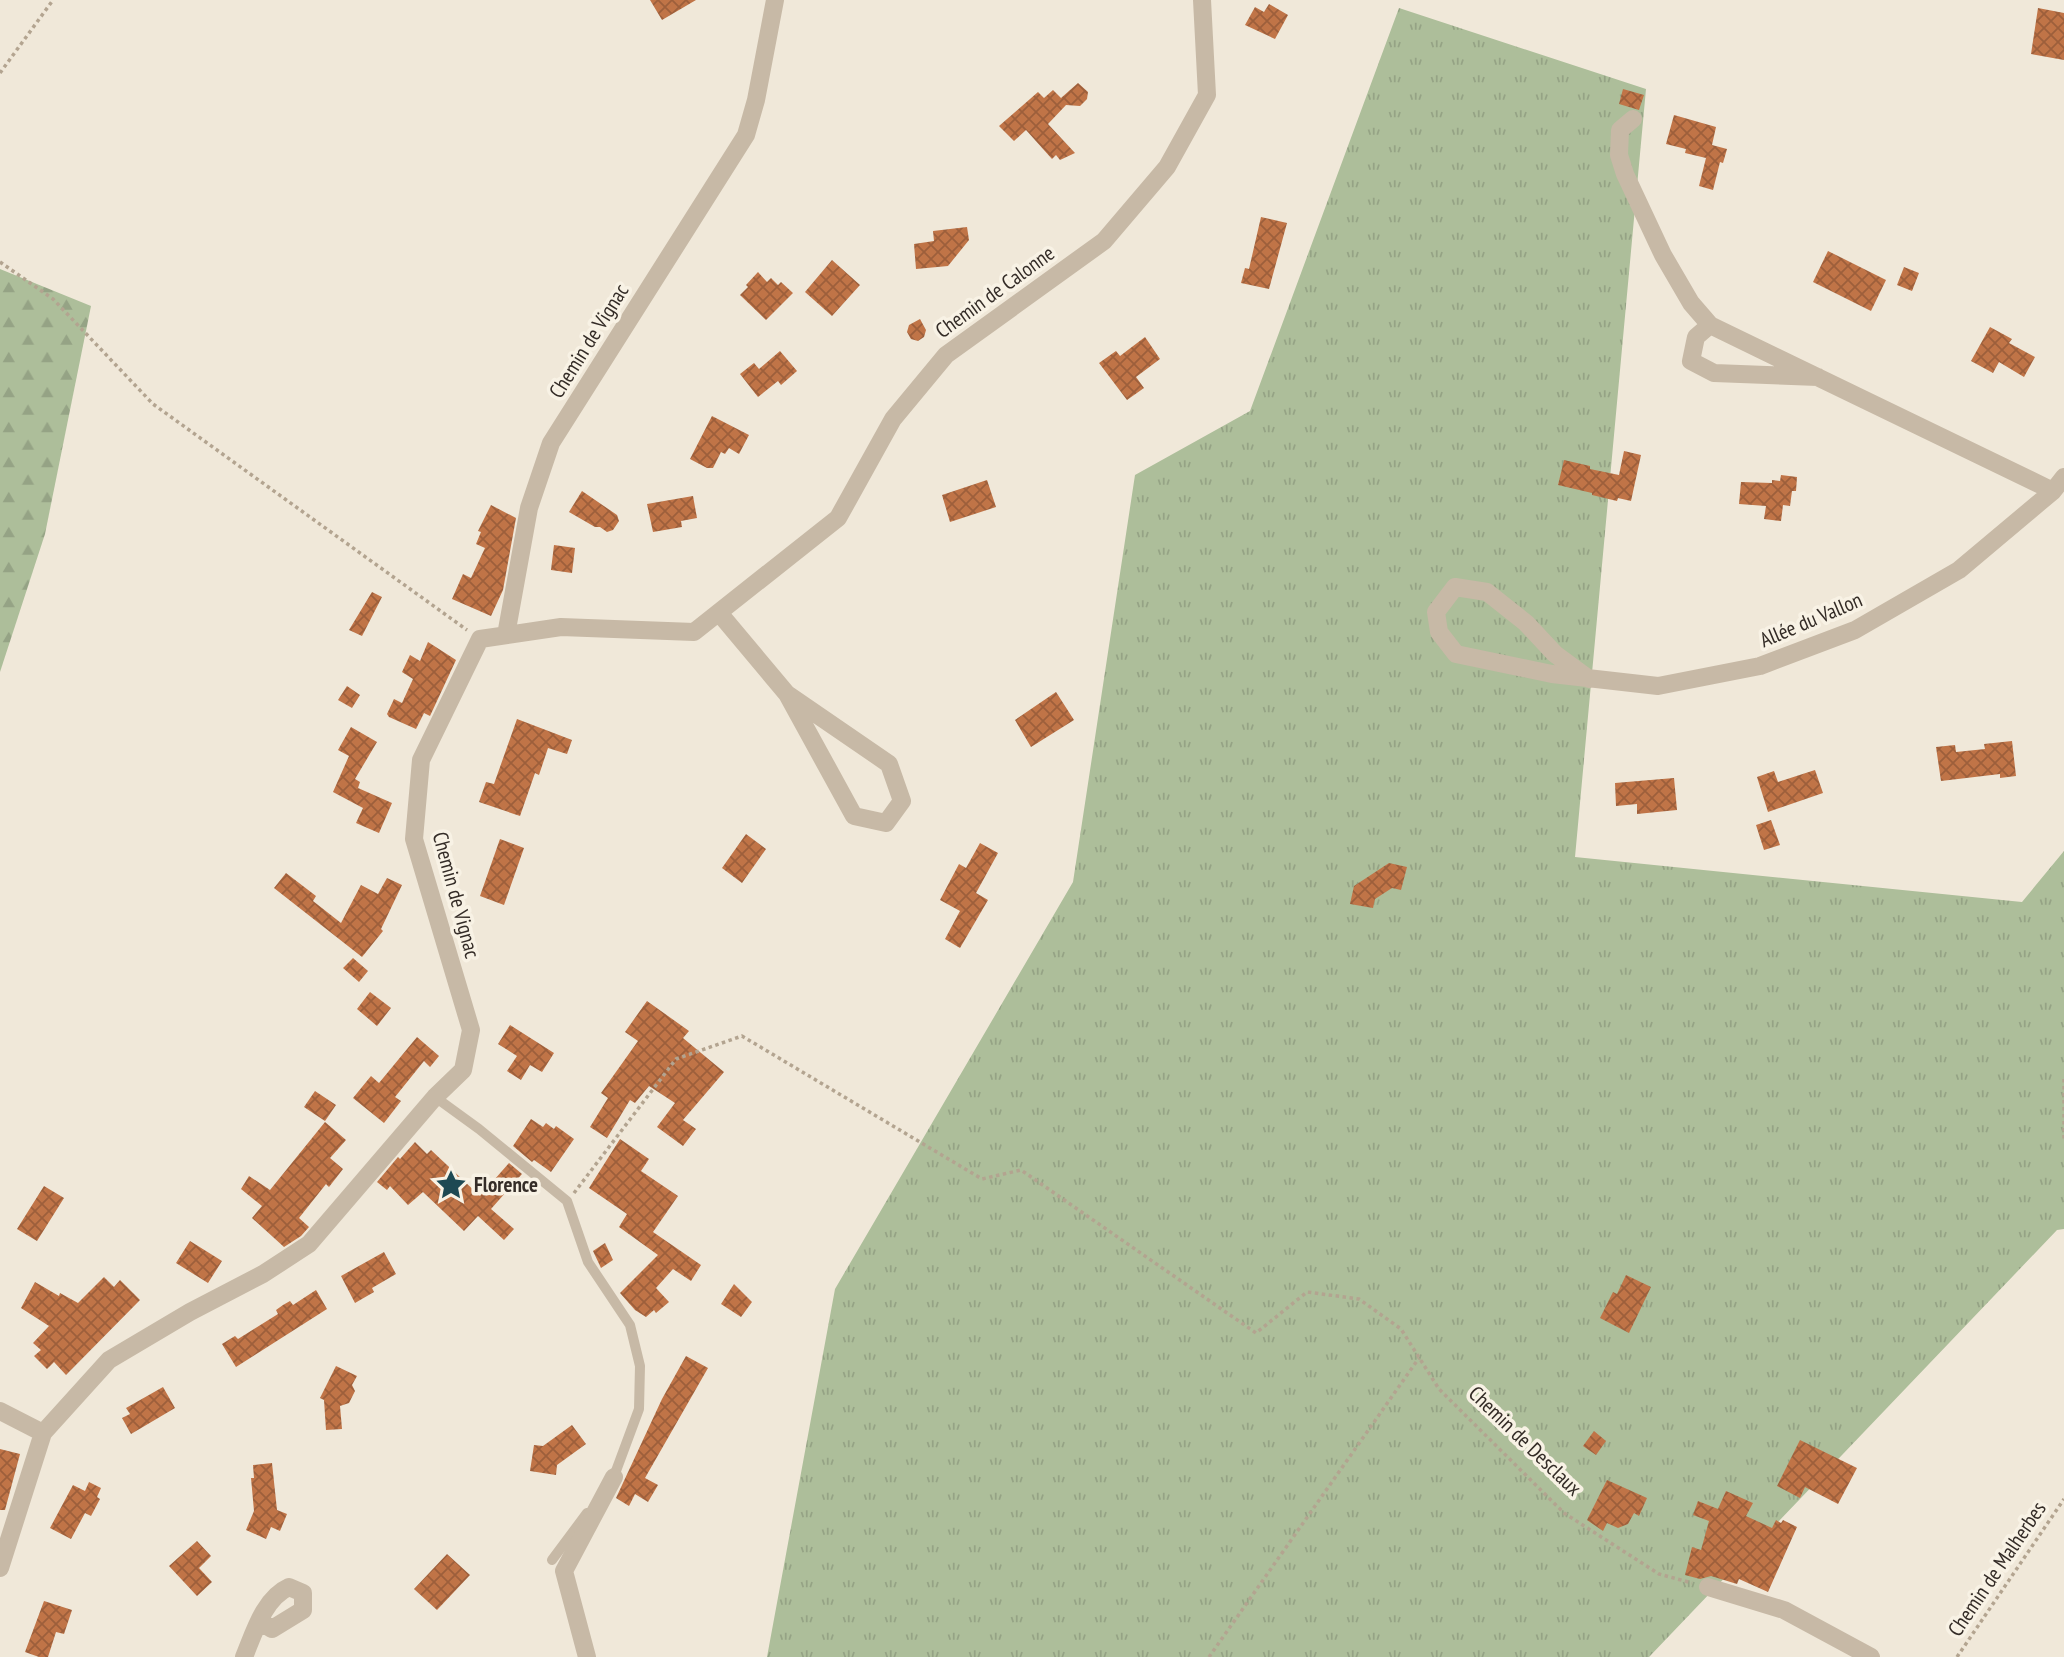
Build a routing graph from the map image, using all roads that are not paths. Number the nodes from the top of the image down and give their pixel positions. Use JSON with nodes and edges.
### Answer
{"nodes":[{"id":1,"x":775,"y":0,"type":"edge"},
{"id":2,"x":1202,"y":0,"type":"edge"},
{"id":3,"x":1633,"y":119,"type":"dead end"},
{"id":4,"x":1710,"y":325,"type":"junction"},
{"id":5,"x":1818,"y":377,"type":"junction"},
{"id":6,"x":2059,"y":484,"type":"edge"},
{"id":7,"x":720,"y":614,"type":"junction"},
{"id":8,"x":506,"y":635,"type":"junction"},
{"id":9,"x":1588,"y":679,"type":"junction"},
{"id":10,"x":787,"y":694,"type":"junction"},
{"id":11,"x":435,"y":1097,"type":"junction"},
{"id":12,"x":0,"y":1411,"type":"edge"},
{"id":13,"x":43,"y":1433,"type":"junction"},
{"id":14,"x":614,"y":1477,"type":"junction"},
{"id":15,"x":552,"y":1560,"type":"dead end"},
{"id":16,"x":0,"y":1568,"type":"edge"},
{"id":17,"x":1708,"y":1587,"type":"road end"},
{"id":18,"x":259,"y":1621,"type":"dead end"},
{"id":19,"x":244,"y":1657,"type":"edge"},
{"id":20,"x":587,"y":1657,"type":"edge"},
{"id":21,"x":1871,"y":1657,"type":"edge"}],
"edges":[{"from":1,"to":8,"type":"street","name":"Chemin de Vignac"},
{"from":2,"to":7,"type":"street","name":"Chemin de Calonne"},
{"from":3,"to":4,"type":"street","name":"Allée du Vallon"},
{"from":4,"to":5,"type":"street","name":"Allée du Vallon"},
{"from":4,"to":5,"type":"street","name":"Allée du Vallon"},
{"from":5,"to":6,"type":"street","name":"Allée du Vallon"},
{"from":6,"to":9,"type":"street","name":"Allée du Vallon"},
{"from":7,"to":8,"type":"street","name":"Chemin de Calonne"},
{"from":7,"to":10,"type":"street"},
{"from":8,"to":11,"type":"street","name":"Chemin de Vignac"},
{"from":9,"to":9,"type":"street","name":"Allée du Vallon"},
{"from":10,"to":10,"type":"street"},
{"from":11,"to":13,"type":"street","name":"Chemin de Vignac"},
{"from":11,"to":14,"type":"lane"},
{"from":12,"to":13,"type":"street"},
{"from":13,"to":16,"type":"street","name":"Chemin de Vignac"},
{"from":14,"to":15,"type":"lane"},
{"from":14,"to":20,"type":"street"},
{"from":17,"to":21,"type":"street"},
{"from":18,"to":19,"type":"street"}]}
